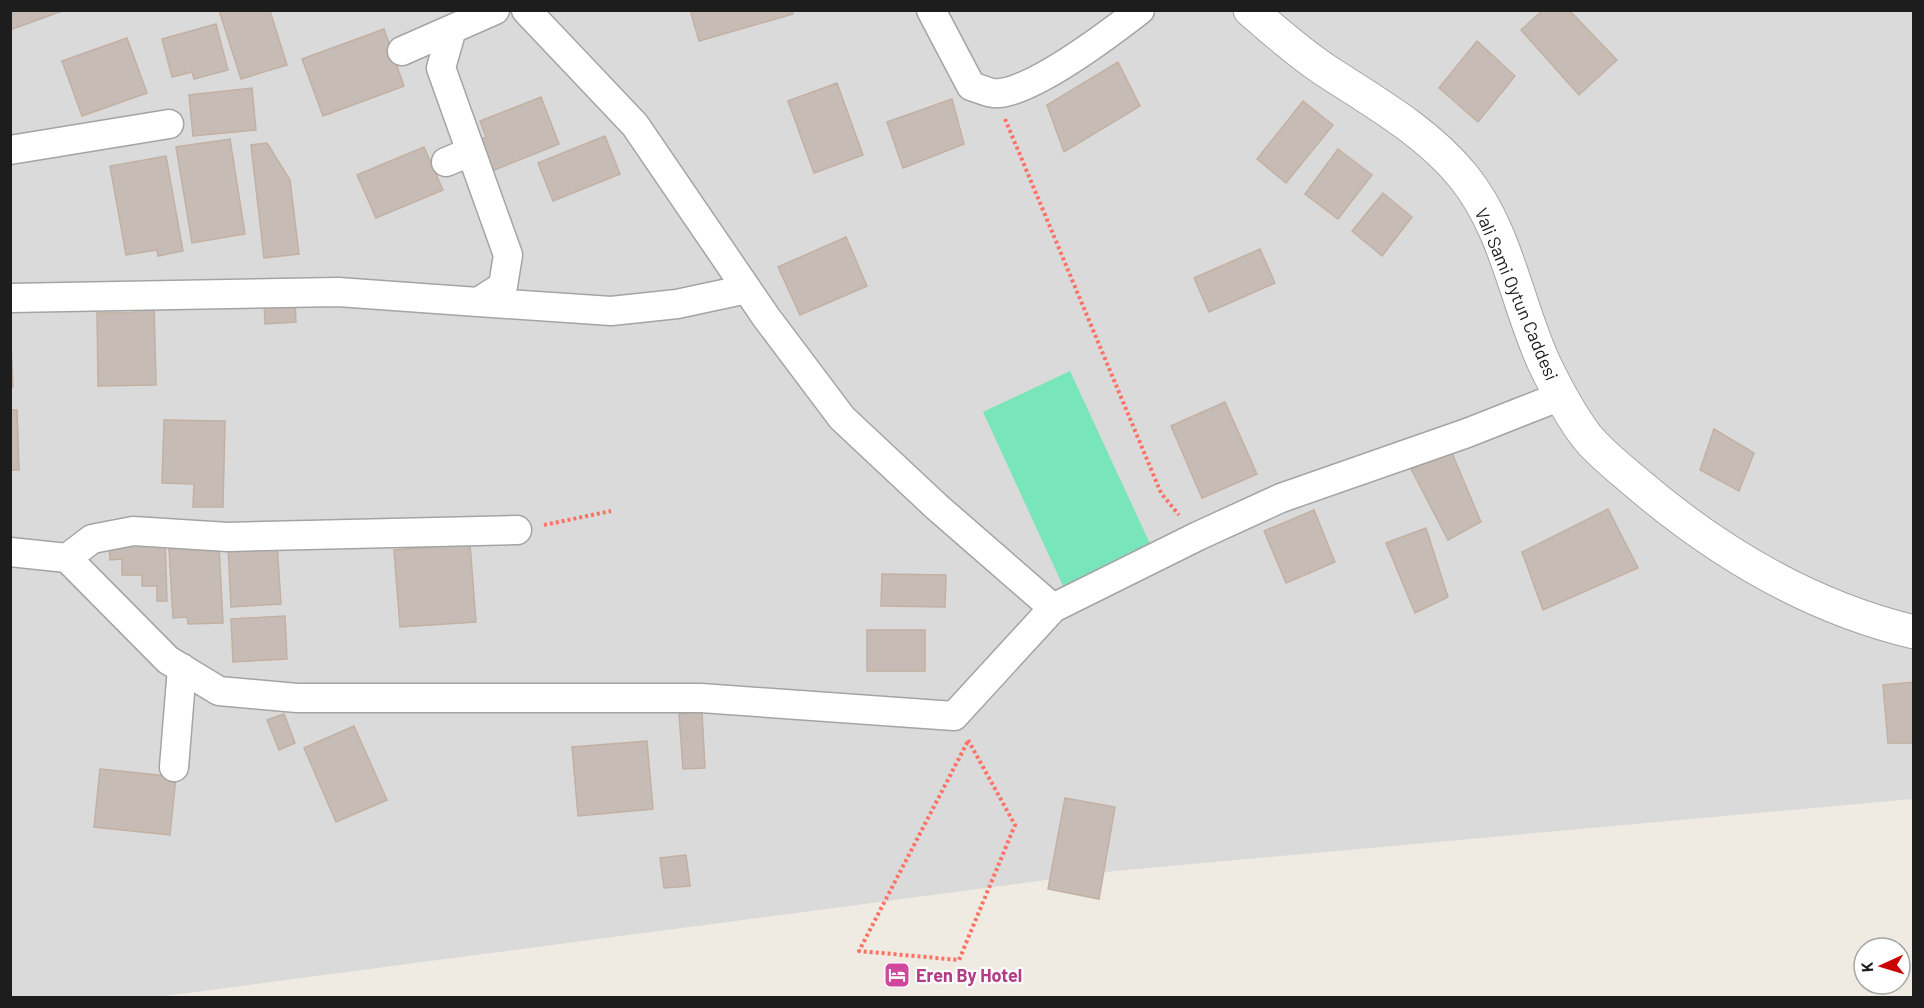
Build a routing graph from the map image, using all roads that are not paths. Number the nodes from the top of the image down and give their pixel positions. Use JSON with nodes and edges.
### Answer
{"nodes":[{"id":1,"x":495,"y":10,"type":"edge"},
{"id":2,"x":526,"y":10,"type":"edge"},
{"id":3,"x":931,"y":10,"type":"edge"},
{"id":4,"x":1140,"y":10,"type":"edge"},
{"id":5,"x":1250,"y":10,"type":"edge"},
{"id":6,"x":452,"y":29,"type":"junction"},
{"id":7,"x":402,"y":51,"type":"dead end"},
{"id":8,"x":169,"y":124,"type":"dead end"},
{"id":9,"x":10,"y":150,"type":"edge"},
{"id":10,"x":747,"y":289,"type":"junction"},
{"id":11,"x":10,"y":298,"type":"edge"},
{"id":12,"x":478,"y":302,"type":"junction"},
{"id":13,"x":1561,"y":396,"type":"junction"},
{"id":14,"x":517,"y":530,"type":"road end"},
{"id":15,"x":10,"y":552,"type":"edge"},
{"id":16,"x":67,"y":558,"type":"junction"},
{"id":17,"x":1053,"y":608,"type":"junction"},
{"id":18,"x":1914,"y":632,"type":"edge"},
{"id":19,"x":182,"y":668,"type":"junction"},
{"id":20,"x":174,"y":766,"type":"dead end"}],
"edges":[{"from":1,"to":6,"type":"street"},
{"from":2,"to":10,"type":"street"},
{"from":3,"to":4,"type":"street"},
{"from":5,"to":13,"type":"street","name":"Vali Sami Oytun Caddesi"},
{"from":6,"to":7,"type":"street"},
{"from":6,"to":12,"type":"street"},
{"from":8,"to":9,"type":"street"},
{"from":10,"to":12,"type":"street"},
{"from":10,"to":17,"type":"street"},
{"from":11,"to":12,"type":"street"},
{"from":13,"to":17,"type":"street"},
{"from":13,"to":18,"type":"street","name":"Vali Sami Oytun Caddesi"},
{"from":14,"to":16,"type":"street"},
{"from":15,"to":16,"type":"street"},
{"from":16,"to":19,"type":"street"},
{"from":17,"to":19,"type":"street"},
{"from":19,"to":20,"type":"street"}]}
